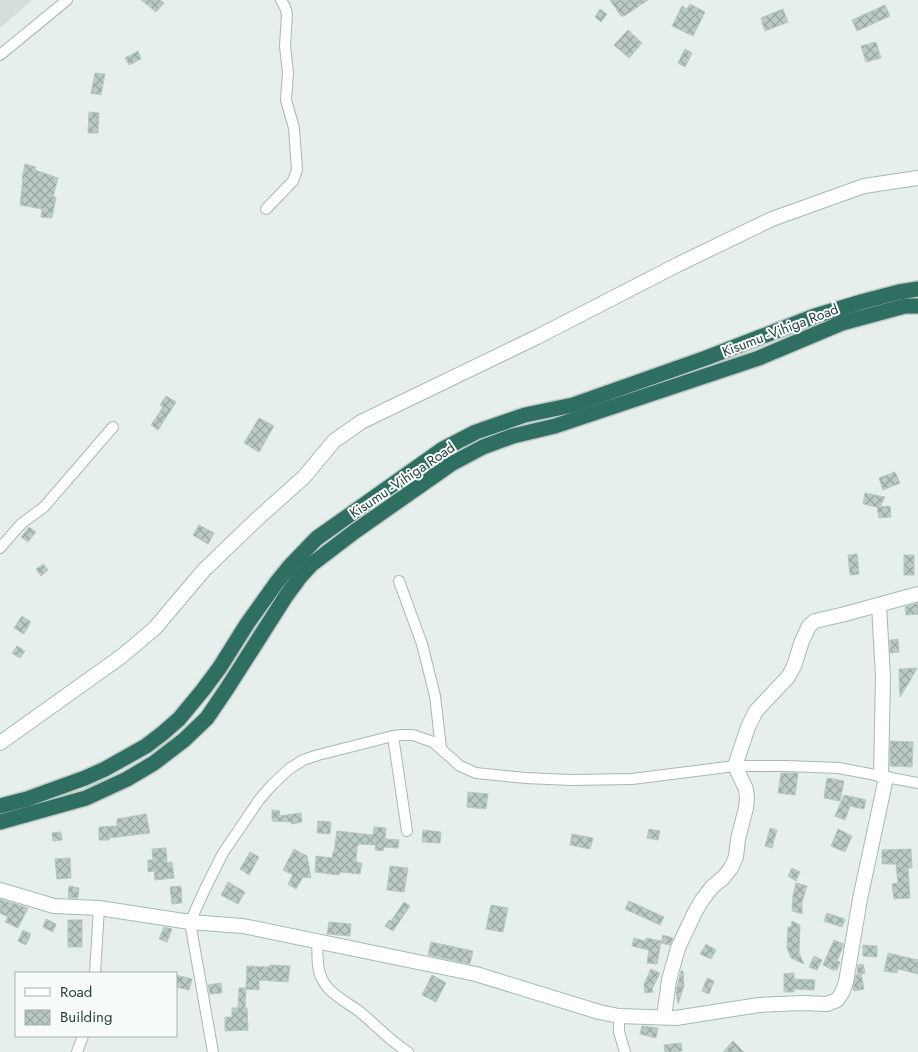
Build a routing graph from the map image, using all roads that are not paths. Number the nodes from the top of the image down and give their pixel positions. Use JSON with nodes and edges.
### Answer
{"nodes":[{"id":1,"x":67,"y":0,"type":"edge"},
{"id":2,"x":281,"y":0,"type":"edge"},
{"id":3,"x":0,"y":55,"type":"edge"},
{"id":4,"x":918,"y":178,"type":"edge"},
{"id":5,"x":266,"y":209,"type":"dead end"},
{"id":6,"x":918,"y":289,"type":"edge"},
{"id":7,"x":918,"y":306,"type":"edge"},
{"id":8,"x":113,"y":427,"type":"dead end"},
{"id":9,"x":0,"y":548,"type":"edge"},
{"id":10,"x":399,"y":581,"type":"dead end"},
{"id":11,"x":918,"y":594,"type":"edge"},
{"id":12,"x":879,"y":605,"type":"junction"},
{"id":13,"x":393,"y":736,"type":"junction"},
{"id":14,"x":0,"y":742,"type":"edge"},
{"id":15,"x":441,"y":748,"type":"junction"},
{"id":16,"x":735,"y":766,"type":"junction"},
{"id":17,"x":883,"y":777,"type":"junction"},
{"id":18,"x":918,"y":783,"type":"edge"},
{"id":19,"x":0,"y":806,"type":"edge"},
{"id":20,"x":0,"y":822,"type":"edge"},
{"id":21,"x":407,"y":830,"type":"dead end"},
{"id":22,"x":0,"y":890,"type":"edge"},
{"id":23,"x":99,"y":908,"type":"junction"},
{"id":24,"x":190,"y":922,"type":"junction"},
{"id":25,"x":317,"y":941,"type":"junction"},
{"id":26,"x":95,"y":972,"type":"edge"},
{"id":27,"x":618,"y":1016,"type":"junction"},
{"id":28,"x":664,"y":1017,"type":"junction"},
{"id":29,"x":83,"y":1037,"type":"edge"},
{"id":30,"x":394,"y":1048,"type":"edge"},
{"id":31,"x":76,"y":1052,"type":"edge"},
{"id":32,"x":213,"y":1052,"type":"edge"},
{"id":33,"x":408,"y":1052,"type":"edge"},
{"id":34,"x":625,"y":1052,"type":"edge"}],
"edges":[{"from":1,"to":3,"type":"street"},
{"from":2,"to":5,"type":"street"},
{"from":4,"to":14,"type":"street"},
{"from":6,"to":19,"type":"highway","name":"Kisumu -Vihiga Road"},
{"from":7,"to":20,"type":"highway","name":"Kisumu -Vihiga Road"},
{"from":8,"to":9,"type":"street"},
{"from":10,"to":15,"type":"street"},
{"from":11,"to":12,"type":"street"},
{"from":12,"to":16,"type":"street"},
{"from":12,"to":17,"type":"street"},
{"from":13,"to":15,"type":"street"},
{"from":13,"to":21,"type":"street"},
{"from":13,"to":24,"type":"street"},
{"from":15,"to":16,"type":"street"},
{"from":16,"to":17,"type":"street"},
{"from":16,"to":28,"type":"street"},
{"from":17,"to":18,"type":"street"},
{"from":17,"to":28,"type":"street"},
{"from":22,"to":23,"type":"street"},
{"from":23,"to":24,"type":"street"},
{"from":23,"to":26,"type":"street"},
{"from":24,"to":25,"type":"street"},
{"from":24,"to":32,"type":"street"},
{"from":25,"to":27,"type":"street"},
{"from":25,"to":30,"type":"street"},
{"from":27,"to":28,"type":"street"},
{"from":27,"to":34,"type":"street"},
{"from":29,"to":31,"type":"street"},
{"from":30,"to":33,"type":"street"}]}
